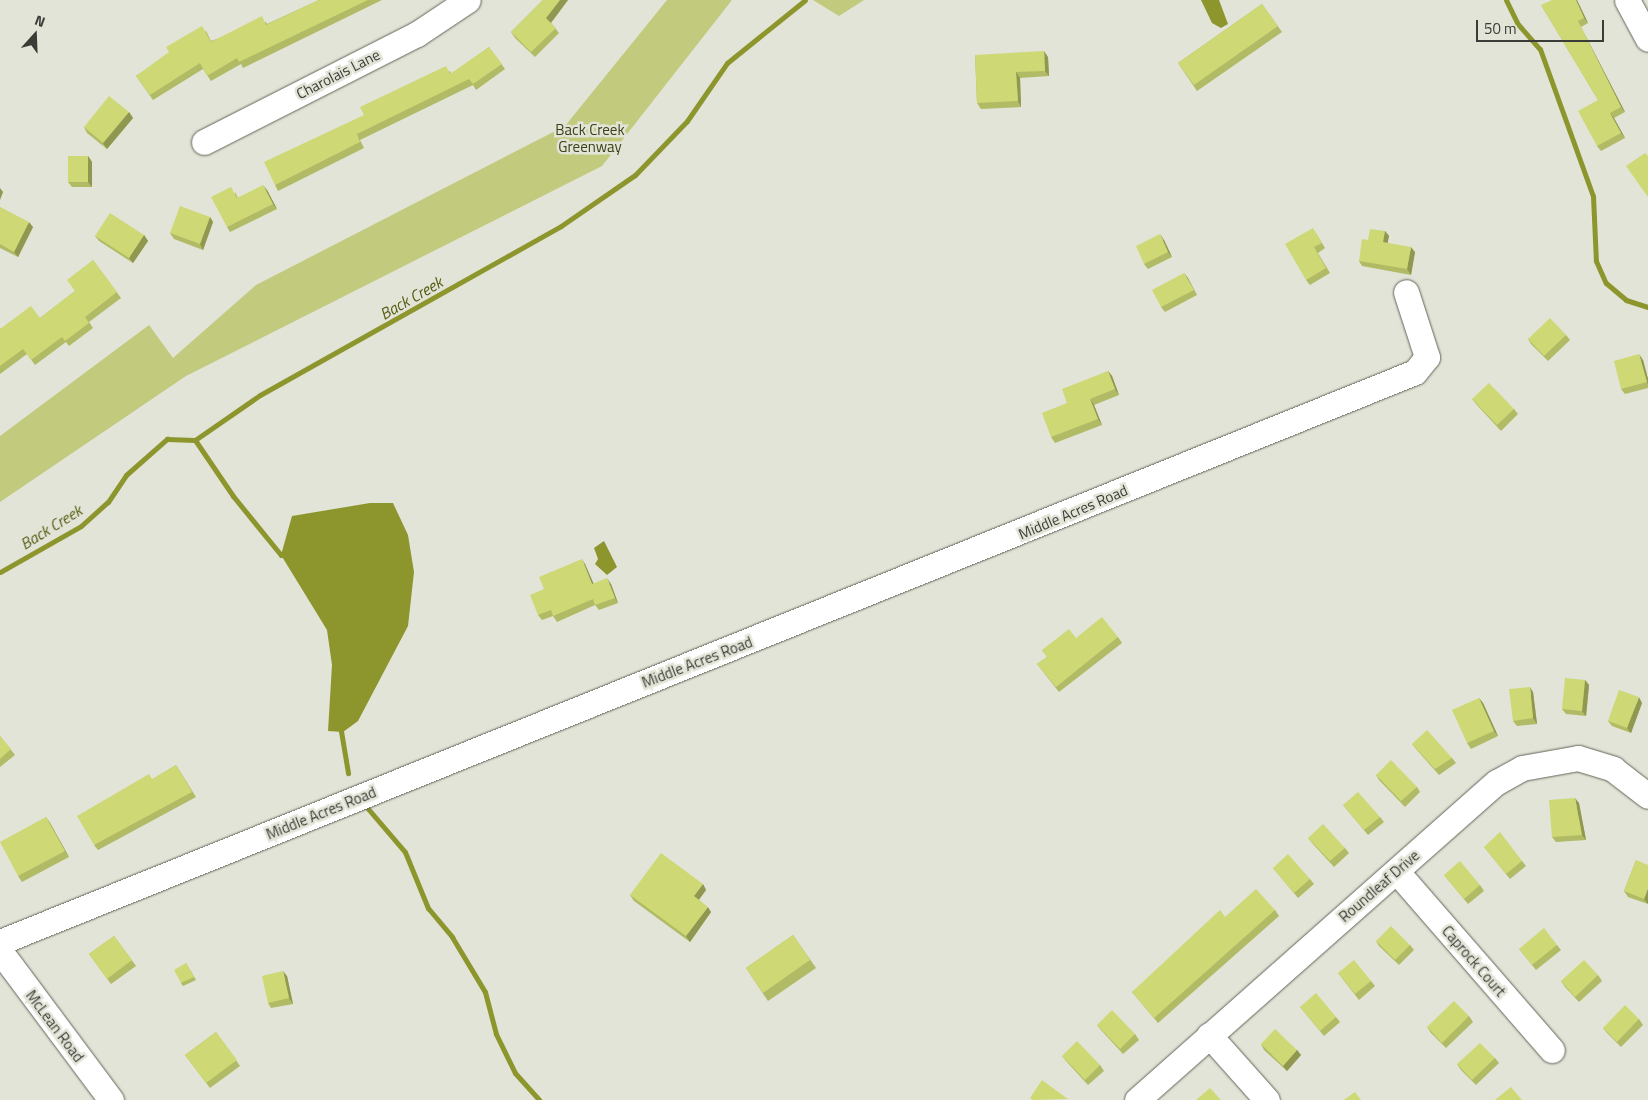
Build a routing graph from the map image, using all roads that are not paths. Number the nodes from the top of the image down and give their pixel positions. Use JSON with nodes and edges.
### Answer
{"nodes":[{"id":1,"x":468,"y":0,"type":"edge"},
{"id":2,"x":1627,"y":0,"type":"edge"},
{"id":3,"x":1648,"y":39,"type":"edge"},
{"id":4,"x":204,"y":142,"type":"dead end"},
{"id":5,"x":1406,"y":292,"type":"dead end"},
{"id":6,"x":1648,"y":796,"type":"edge"},
{"id":7,"x":1397,"y":872,"type":"junction"},
{"id":8,"x":0,"y":942,"type":"edge"},
{"id":9,"x":0,"y":951,"type":"edge"},
{"id":10,"x":1208,"y":1035,"type":"junction"},
{"id":11,"x":1552,"y":1050,"type":"dead end"},
{"id":12,"x":111,"y":1100,"type":"edge"},
{"id":13,"x":1137,"y":1100,"type":"edge"},
{"id":14,"x":1266,"y":1100,"type":"edge"}],
"edges":[{"from":1,"to":4,"type":"street","name":"Charolais Lane"},
{"from":2,"to":3,"type":"street"},
{"from":5,"to":8,"type":"street","name":"Middle Acres Road"},
{"from":6,"to":7,"type":"street","name":"Roundleaf Drive"},
{"from":7,"to":10,"type":"street","name":"Roundleaf Drive"},
{"from":7,"to":11,"type":"street","name":"Caprock Court"},
{"from":9,"to":12,"type":"street","name":"McLean Road"},
{"from":10,"to":13,"type":"street","name":"Roundleaf Drive"},
{"from":10,"to":14,"type":"street"}]}
